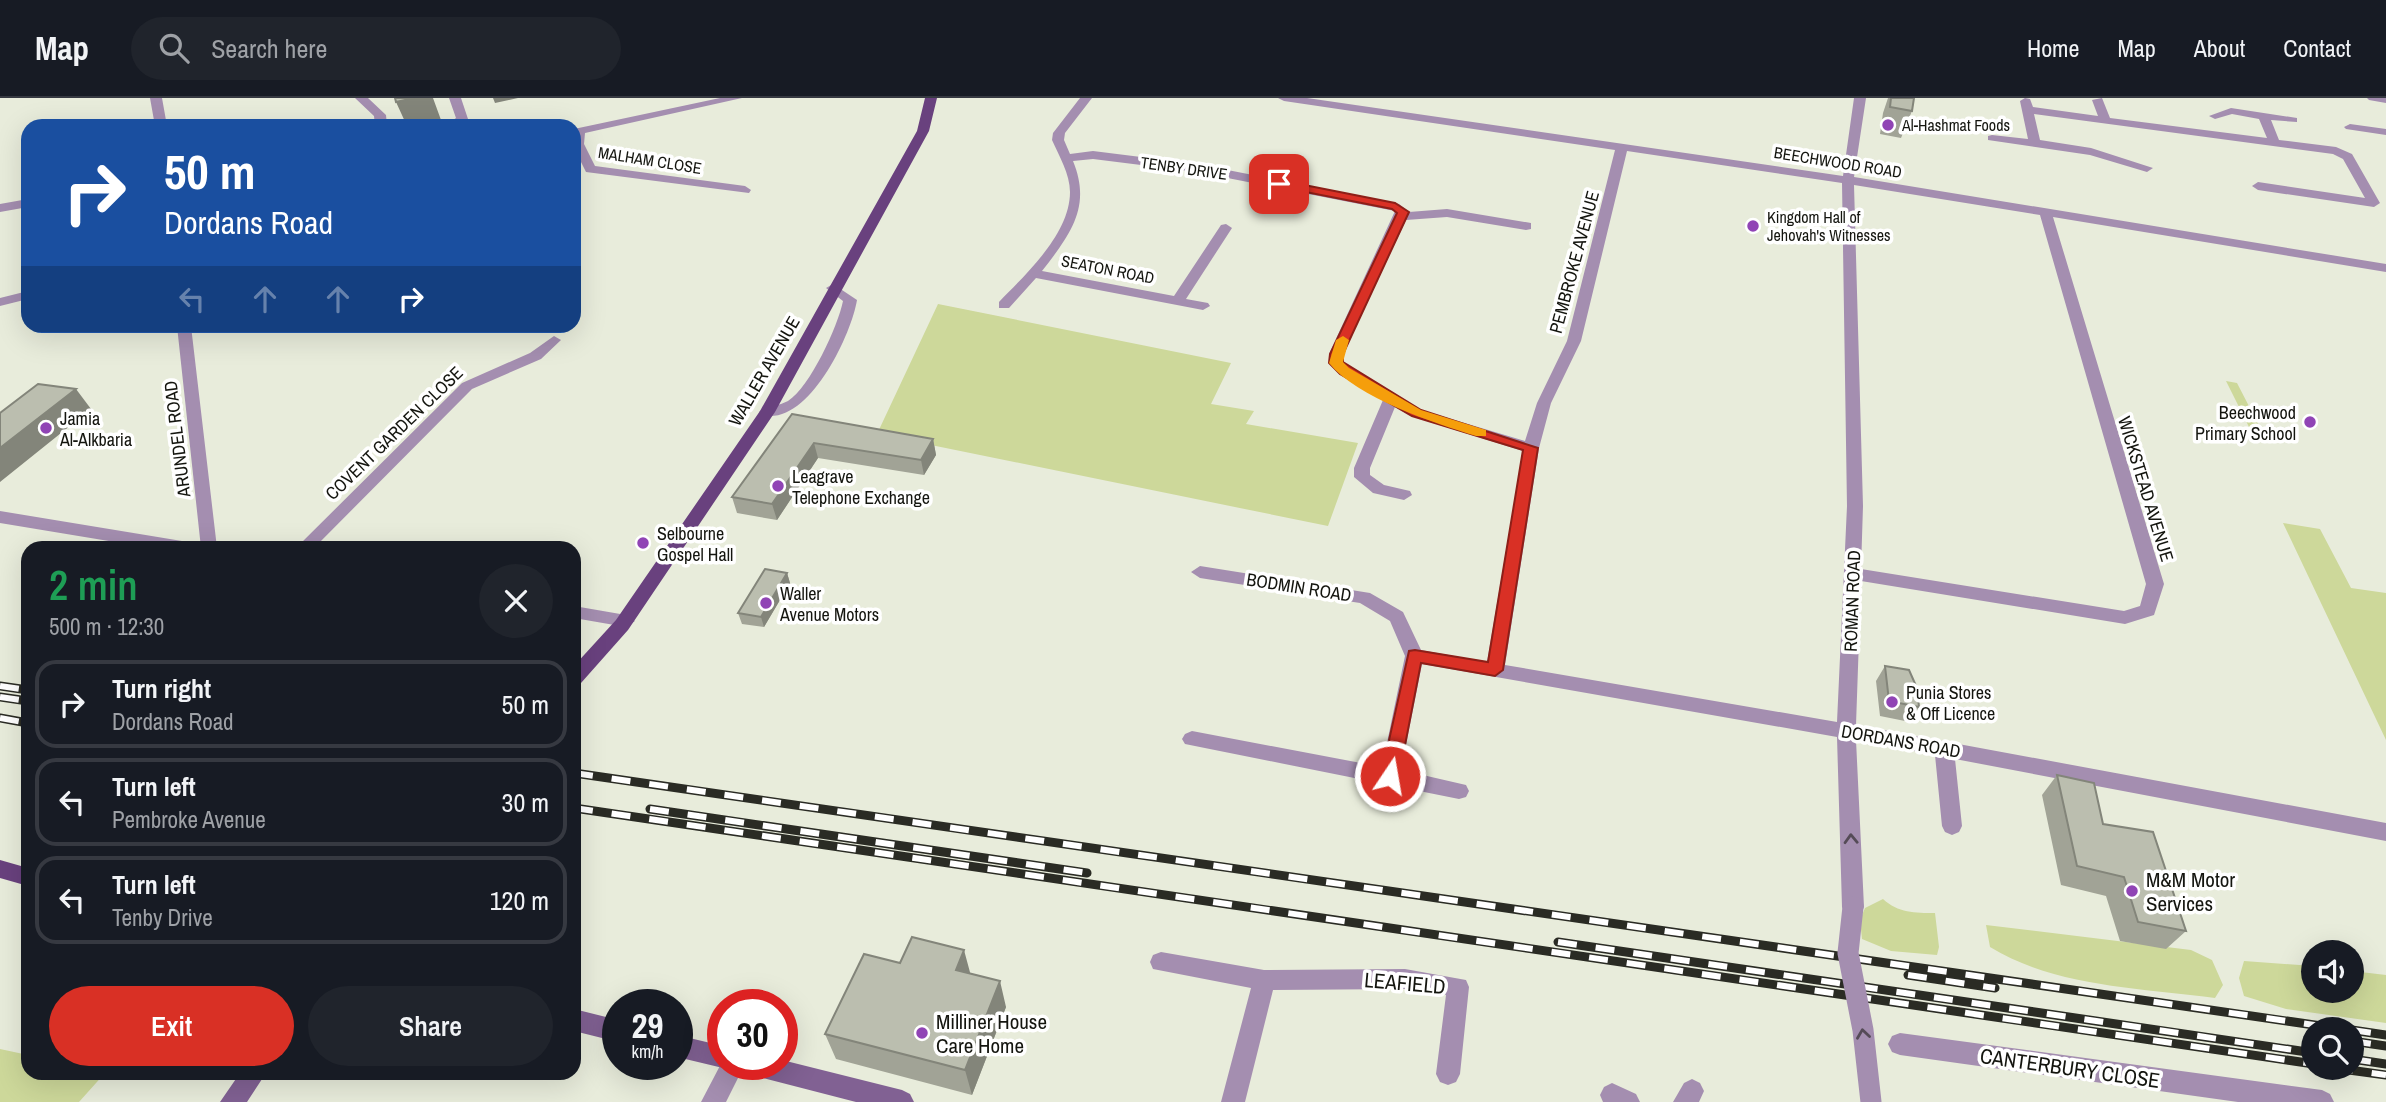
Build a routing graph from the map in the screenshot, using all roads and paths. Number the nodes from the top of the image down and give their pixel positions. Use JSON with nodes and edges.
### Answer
{"nodes":[{"id":1,"x":156,"y":98,"type":"edge"},
{"id":2,"x":361,"y":98,"type":"edge"},
{"id":3,"x":455,"y":98,"type":"edge"},
{"id":4,"x":736,"y":98,"type":"edge"},
{"id":5,"x":931,"y":98,"type":"edge"},
{"id":6,"x":1086,"y":98,"type":"edge"},
{"id":7,"x":1284,"y":98,"type":"edge"},
{"id":8,"x":1860,"y":98,"type":"edge"},
{"id":9,"x":2374,"y":98,"type":"edge"},
{"id":10,"x":2098,"y":100,"type":"dead end"},
{"id":11,"x":2386,"y":100,"type":"edge"},
{"id":12,"x":2026,"y":104,"type":"edge"},
{"id":13,"x":2215,"y":116,"type":"dead end"},
{"id":14,"x":2263,"y":116,"type":"junction"},
{"id":15,"x":160,"y":119,"type":"edge"},
{"id":16,"x":380,"y":119,"type":"edge"},
{"id":17,"x":462,"y":119,"type":"edge"},
{"id":18,"x":2105,"y":120,"type":"junction"},
{"id":19,"x":2293,"y":120,"type":"dead end"},
{"id":20,"x":2350,"y":127,"type":"dead end"},
{"id":21,"x":581,"y":131,"type":"edge"},
{"id":22,"x":2386,"y":132,"type":"edge"},
{"id":23,"x":1992,"y":138,"type":"dead end"},
{"id":24,"x":2035,"y":143,"type":"junction"},
{"id":25,"x":2275,"y":143,"type":"junction"},
{"id":26,"x":1622,"y":147,"type":"junction"},
{"id":27,"x":581,"y":150,"type":"edge"},
{"id":28,"x":1065,"y":159,"type":"junction"},
{"id":29,"x":2147,"y":169,"type":"dead end"},
{"id":30,"x":1848,"y":180,"type":"junction"},
{"id":31,"x":2258,"y":186,"type":"dead end"},
{"id":32,"x":745,"y":190,"type":"dead end"},
{"id":33,"x":21,"y":204,"type":"edge"},
{"id":34,"x":0,"y":208,"type":"edge"},
{"id":35,"x":2045,"y":212,"type":"junction"},
{"id":36,"x":1401,"y":217,"type":"junction"},
{"id":37,"x":1526,"y":226,"type":"dead end"},
{"id":38,"x":1226,"y":229,"type":"dead end"},
{"id":39,"x":2386,"y":268,"type":"edge"},
{"id":40,"x":1032,"y":273,"type":"junction"},
{"id":41,"x":833,"y":288,"type":"junction"},
{"id":42,"x":21,"y":297,"type":"edge"},
{"id":43,"x":1178,"y":300,"type":"junction"},
{"id":44,"x":0,"y":302,"type":"edge"},
{"id":45,"x":1004,"y":305,"type":"dead end"},
{"id":46,"x":1203,"y":306,"type":"dead end"},
{"id":47,"x":185,"y":333,"type":"edge"},
{"id":48,"x":554,"y":340,"type":"dead end"},
{"id":49,"x":1391,"y":399,"type":"junction"},
{"id":50,"x":767,"y":412,"type":"junction"},
{"id":51,"x":1531,"y":448,"type":"junction"},
{"id":52,"x":1404,"y":495,"type":"dead end"},
{"id":53,"x":0,"y":516,"type":"edge"},
{"id":54,"x":147,"y":541,"type":"edge"},
{"id":55,"x":208,"y":541,"type":"edge"},
{"id":56,"x":311,"y":541,"type":"edge"},
{"id":57,"x":1200,"y":572,"type":"dead end"},
{"id":58,"x":1854,"y":574,"type":"junction"},
{"id":59,"x":581,"y":613,"type":"edge"},
{"id":60,"x":626,"y":621,"type":"junction"},
{"id":61,"x":1415,"y":656,"type":"junction"},
{"id":62,"x":581,"y":670,"type":"edge"},
{"id":63,"x":1495,"y":670,"type":"junction"},
{"id":64,"x":1846,"y":731,"type":"junction"},
{"id":65,"x":1192,"y":739,"type":"dead end"},
{"id":66,"x":1944,"y":748,"type":"junction"},
{"id":67,"x":1390,"y":776,"type":"junction"},
{"id":68,"x":1460,"y":791,"type":"dead end"},
{"id":69,"x":1952,"y":826,"type":"dead end"},
{"id":70,"x":2386,"y":832,"type":"edge"},
{"id":71,"x":0,"y":869,"type":"edge"},
{"id":72,"x":21,"y":875,"type":"edge"},
{"id":73,"x":1161,"y":962,"type":"dead end"},
{"id":74,"x":1264,"y":980,"type":"junction"},
{"id":75,"x":581,"y":1022,"type":"edge"},
{"id":76,"x":602,"y":1027,"type":"edge"},
{"id":77,"x":1900,"y":1044,"type":"dead end"},
{"id":78,"x":1448,"y":1074,"type":"dead end"},
{"id":79,"x":798,"y":1076,"type":"edge"},
{"id":80,"x":249,"y":1080,"type":"edge"},
{"id":81,"x":725,"y":1080,"type":"edge"},
{"id":82,"x":232,"y":1102,"type":"edge"},
{"id":83,"x":713,"y":1102,"type":"edge"},
{"id":84,"x":902,"y":1102,"type":"edge"},
{"id":85,"x":1233,"y":1102,"type":"edge"},
{"id":86,"x":1871,"y":1102,"type":"edge"},
{"id":87,"x":2322,"y":1102,"type":"edge"}],
"edges":[{"from":1,"to":15,"type":"street"},
{"from":2,"to":16,"type":"street"},
{"from":3,"to":17,"type":"street"},
{"from":4,"to":21,"type":"street"},
{"from":5,"to":41,"type":"main road","name":"WALLER AVENUE"},
{"from":6,"to":28,"type":"street"},
{"from":7,"to":26,"type":"street","name":"BEECHWOOD ROAD"},
{"from":8,"to":30,"type":"street","name":"ROMAN ROAD"},
{"from":9,"to":11,"type":"street"},
{"from":10,"to":18,"type":"street"},
{"from":12,"to":18,"type":"street"},
{"from":12,"to":24,"type":"street"},
{"from":13,"to":14,"type":"street"},
{"from":14,"to":19,"type":"street"},
{"from":14,"to":25,"type":"street"},
{"from":18,"to":25,"type":"street"},
{"from":20,"to":22,"type":"street"},
{"from":23,"to":24,"type":"street"},
{"from":24,"to":29,"type":"street"},
{"from":25,"to":31,"type":"street"},
{"from":26,"to":30,"type":"street","name":"BEECHWOOD ROAD"},
{"from":26,"to":51,"type":"street","name":"PEMBROKE AVENUE"},
{"from":27,"to":32,"type":"street","name":"MALHAM CLOSE"},
{"from":28,"to":36,"type":"street","name":"TENBY DRIVE"},
{"from":28,"to":40,"type":"street"},
{"from":30,"to":35,"type":"street","name":"BEECHWOOD ROAD"},
{"from":30,"to":58,"type":"street","name":"ROMAN ROAD"},
{"from":33,"to":34,"type":"street"},
{"from":35,"to":39,"type":"street","name":"BEECHWOOD ROAD"},
{"from":35,"to":58,"type":"street","name":"WICKSTEAD AVENUE"},
{"from":36,"to":37,"type":"street"},
{"from":36,"to":49,"type":"street"},
{"from":38,"to":43,"type":"street"},
{"from":40,"to":43,"type":"street","name":"SEATON ROAD"},
{"from":40,"to":45,"type":"street"},
{"from":41,"to":50,"type":"main road","name":"WALLER AVENUE"},
{"from":41,"to":50,"type":"street"},
{"from":42,"to":44,"type":"street"},
{"from":43,"to":46,"type":"street","name":"SEATON ROAD"},
{"from":47,"to":55,"type":"street","name":"ARUNDEL ROAD"},
{"from":48,"to":56,"type":"street","name":"COVENT GARDEN CLOSE"},
{"from":49,"to":51,"type":"street"},
{"from":49,"to":52,"type":"street"},
{"from":50,"to":60,"type":"main road","name":"WALLER AVENUE"},
{"from":51,"to":63,"type":"street","name":"PEMBROKE AVENUE"},
{"from":53,"to":54,"type":"street"},
{"from":57,"to":61,"type":"street","name":"BODMIN ROAD"},
{"from":58,"to":64,"type":"street","name":"ROMAN ROAD"},
{"from":59,"to":60,"type":"street"},
{"from":60,"to":62,"type":"main road","name":"WALLER AVENUE"},
{"from":61,"to":63,"type":"street","name":"DORDANS ROAD"},
{"from":61,"to":67,"type":"street"},
{"from":63,"to":64,"type":"street","name":"DORDANS ROAD"},
{"from":64,"to":66,"type":"street","name":"DORDANS ROAD"},
{"from":86,"to":64,"type":"street","name":"ROMAN ROAD","one_way":true,"bridge":true},
{"from":65,"to":67,"type":"street"},
{"from":66,"to":69,"type":"street"},
{"from":66,"to":70,"type":"street","name":"DORDANS ROAD"},
{"from":67,"to":68,"type":"street"},
{"from":71,"to":72,"type":"main road"},
{"from":73,"to":74,"type":"street","name":"LEAFIELD"},
{"from":74,"to":78,"type":"street","name":"LEAFIELD"},
{"from":74,"to":85,"type":"street"},
{"from":75,"to":76,"type":"main road"},
{"from":77,"to":87,"type":"street","name":"CANTERBURY CLOSE"},
{"from":79,"to":84,"type":"main road"},
{"from":80,"to":82,"type":"main road"},
{"from":81,"to":83,"type":"street"}]}
